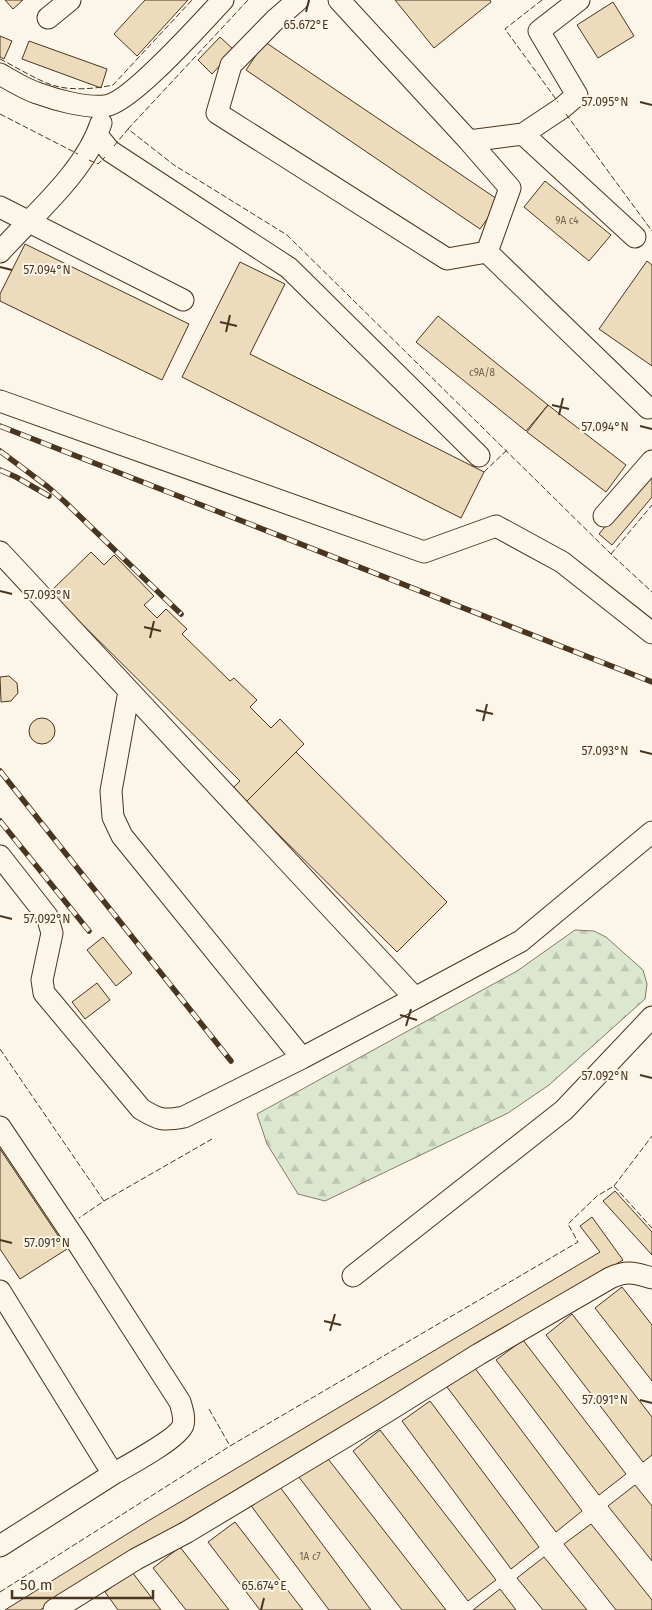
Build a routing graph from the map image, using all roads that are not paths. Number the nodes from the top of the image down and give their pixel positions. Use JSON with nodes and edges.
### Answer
{"nodes":[{"id":1,"x":70,"y":0,"type":"edge"},
{"id":2,"x":223,"y":0,"type":"edge"},
{"id":3,"x":298,"y":0,"type":"edge"},
{"id":4,"x":339,"y":0,"type":"edge"},
{"id":5,"x":579,"y":0,"type":"edge"},
{"id":6,"x":48,"y":18,"type":"dead end"},
{"id":7,"x":0,"y":74,"type":"edge"},
{"id":8,"x":106,"y":106,"type":"junction"},
{"id":9,"x":523,"y":134,"type":"junction"},
{"id":10,"x":97,"y":135,"type":"junction"},
{"id":11,"x":469,"y":141,"type":"junction"},
{"id":12,"x":0,"y":207,"type":"edge"},
{"id":13,"x":27,"y":222,"type":"junction"},
{"id":14,"x":636,"y":237,"type":"dead end"},
{"id":15,"x":0,"y":252,"type":"edge"},
{"id":16,"x":487,"y":252,"type":"junction"},
{"id":17,"x":183,"y":300,"type":"dead end"},
{"id":18,"x":0,"y":402,"type":"edge"},
{"id":19,"x":651,"y":411,"type":"edge"},
{"id":20,"x":479,"y":456,"type":"dead end"},
{"id":21,"x":652,"y":461,"type":"edge"},
{"id":22,"x":604,"y":516,"type":"dead end"},
{"id":23,"x":0,"y":552,"type":"edge"},
{"id":24,"x":652,"y":633,"type":"edge"},
{"id":25,"x":129,"y":691,"type":"junction"},
{"id":26,"x":652,"y":832,"type":"edge"},
{"id":27,"x":0,"y":856,"type":"edge"},
{"id":28,"x":415,"y":998,"type":"junction"},
{"id":29,"x":652,"y":1017,"type":"edge"},
{"id":30,"x":302,"y":1058,"type":"junction"},
{"id":31,"x":0,"y":1127,"type":"edge"},
{"id":32,"x":353,"y":1276,"type":"dead end"},
{"id":33,"x":652,"y":1278,"type":"edge"},
{"id":34,"x":0,"y":1290,"type":"edge"},
{"id":35,"x":113,"y":1474,"type":"junction"},
{"id":36,"x":0,"y":1546,"type":"edge"},
{"id":37,"x":54,"y":1610,"type":"edge"}],
"edges":[{"from":1,"to":6,"type":"street"},
{"from":2,"to":8,"type":"street"},
{"from":3,"to":16,"type":"street"},
{"from":4,"to":11,"type":"street"},
{"from":5,"to":9,"type":"street"},
{"from":7,"to":8,"type":"street"},
{"from":8,"to":10,"type":"street"},
{"from":9,"to":11,"type":"street"},
{"from":9,"to":14,"type":"street"},
{"from":10,"to":13,"type":"street"},
{"from":10,"to":20,"type":"street"},
{"from":11,"to":16,"type":"street"},
{"from":12,"to":13,"type":"street"},
{"from":13,"to":15,"type":"street"},
{"from":13,"to":17,"type":"street"},
{"from":16,"to":19,"type":"street"},
{"from":18,"to":24,"type":"street"},
{"from":21,"to":22,"type":"street"},
{"from":23,"to":25,"type":"street"},
{"from":25,"to":28,"type":"street"},
{"from":25,"to":30,"type":"street"},
{"from":26,"to":28,"type":"street"},
{"from":27,"to":30,"type":"street"},
{"from":28,"to":30,"type":"street"},
{"from":29,"to":32,"type":"street"},
{"from":31,"to":35,"type":"street"},
{"from":33,"to":37,"type":"street"},
{"from":34,"to":35,"type":"street"},
{"from":35,"to":36,"type":"street"}]}
